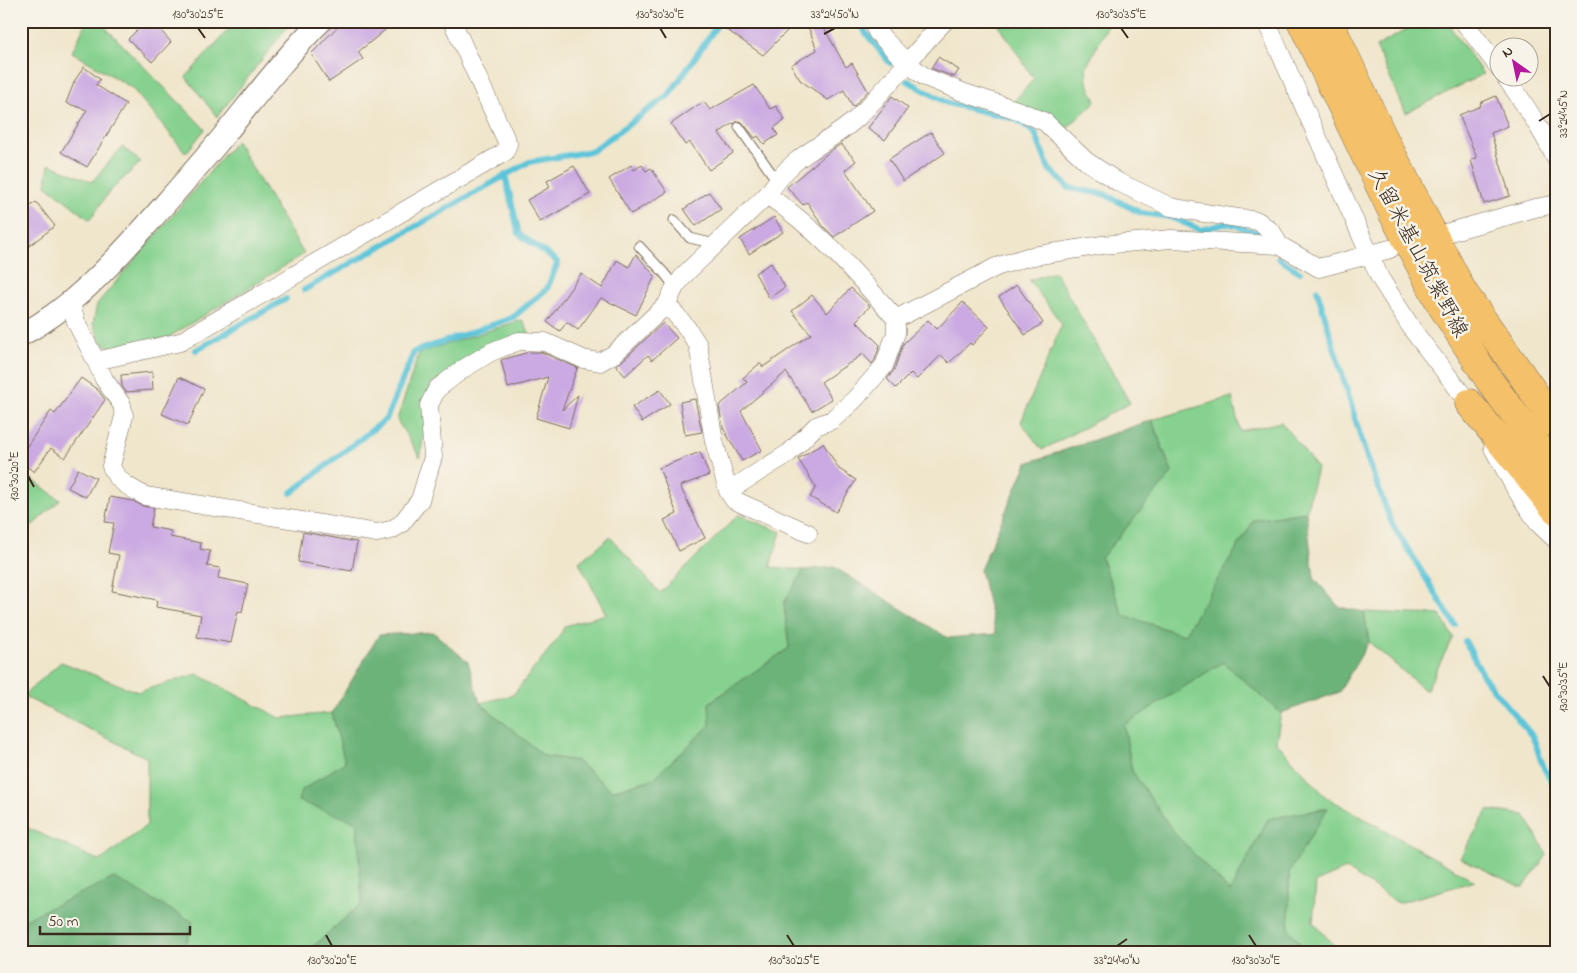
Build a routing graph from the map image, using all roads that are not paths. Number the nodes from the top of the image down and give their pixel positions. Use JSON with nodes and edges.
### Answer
{"nodes":[{"id":1,"x":321,"y":21,"type":"edge"},
{"id":2,"x":452,"y":21,"type":"edge"},
{"id":3,"x":872,"y":21,"type":"edge"},
{"id":4,"x":945,"y":21,"type":"edge"},
{"id":5,"x":1266,"y":21,"type":"edge"},
{"id":6,"x":1301,"y":21,"type":"edge"},
{"id":7,"x":1463,"y":21,"type":"edge"},
{"id":8,"x":1330,"y":23,"type":"edge"},
{"id":9,"x":1490,"y":57,"type":"edge"},
{"id":10,"x":906,"y":62,"type":"junction"},
{"id":11,"x":1513,"y":88,"type":"edge"},
{"id":12,"x":739,"y":127,"type":"dead end"},
{"id":13,"x":1556,"y":159,"type":"edge"},
{"id":14,"x":772,"y":188,"type":"junction"},
{"id":15,"x":1556,"y":204,"type":"edge"},
{"id":16,"x":674,"y":220,"type":"dead end"},
{"id":17,"x":1446,"y":232,"type":"dead end"},
{"id":18,"x":715,"y":244,"type":"junction"},
{"id":19,"x":1279,"y":245,"type":"junction"},
{"id":20,"x":639,"y":246,"type":"dead end"},
{"id":21,"x":1390,"y":249,"type":"dead end"},
{"id":22,"x":1369,"y":254,"type":"junction"},
{"id":23,"x":675,"y":287,"type":"junction"},
{"id":24,"x":70,"y":303,"type":"junction"},
{"id":25,"x":667,"y":304,"type":"junction"},
{"id":26,"x":896,"y":319,"type":"junction"},
{"id":27,"x":21,"y":335,"type":"edge"},
{"id":28,"x":96,"y":361,"type":"junction"},
{"id":29,"x":1469,"y":402,"type":"junction"},
{"id":30,"x":1556,"y":424,"type":"edge"},
{"id":31,"x":1556,"y":470,"type":"edge"},
{"id":32,"x":728,"y":491,"type":"junction"},
{"id":33,"x":1556,"y":510,"type":"edge"},
{"id":34,"x":808,"y":533,"type":"dead end"},
{"id":35,"x":1556,"y":540,"type":"edge"}],
"edges":[{"from":1,"to":24,"type":"street"},
{"from":2,"to":28,"type":"street"},
{"from":3,"to":10,"type":"street"},
{"from":4,"to":10,"type":"street"},
{"from":5,"to":22,"type":"street"},
{"from":6,"to":31,"type":"main road","name":"久留米基山筑紫野線"},
{"from":7,"to":9,"type":"street"},
{"from":8,"to":30,"type":"main road"},
{"from":10,"to":14,"type":"street"},
{"from":10,"to":19,"type":"street"},
{"from":11,"to":13,"type":"street"},
{"from":12,"to":14,"type":"lane"},
{"from":14,"to":18,"type":"street"},
{"from":14,"to":26,"type":"street"},
{"from":15,"to":17,"type":"street"},
{"from":16,"to":18,"type":"lane"},
{"from":18,"to":23,"type":"street"},
{"from":19,"to":22,"type":"street"},
{"from":19,"to":26,"type":"street"},
{"from":20,"to":23,"type":"lane"},
{"from":21,"to":22,"type":"street"},
{"from":22,"to":29,"type":"street"},
{"from":23,"to":25,"type":"street"},
{"from":24,"to":27,"type":"street"},
{"from":24,"to":28,"type":"street"},
{"from":25,"to":28,"type":"street"},
{"from":25,"to":32,"type":"street"},
{"from":26,"to":32,"type":"street"},
{"from":29,"to":33,"type":"main road"},
{"from":29,"to":35,"type":"street"},
{"from":32,"to":34,"type":"street"}]}
